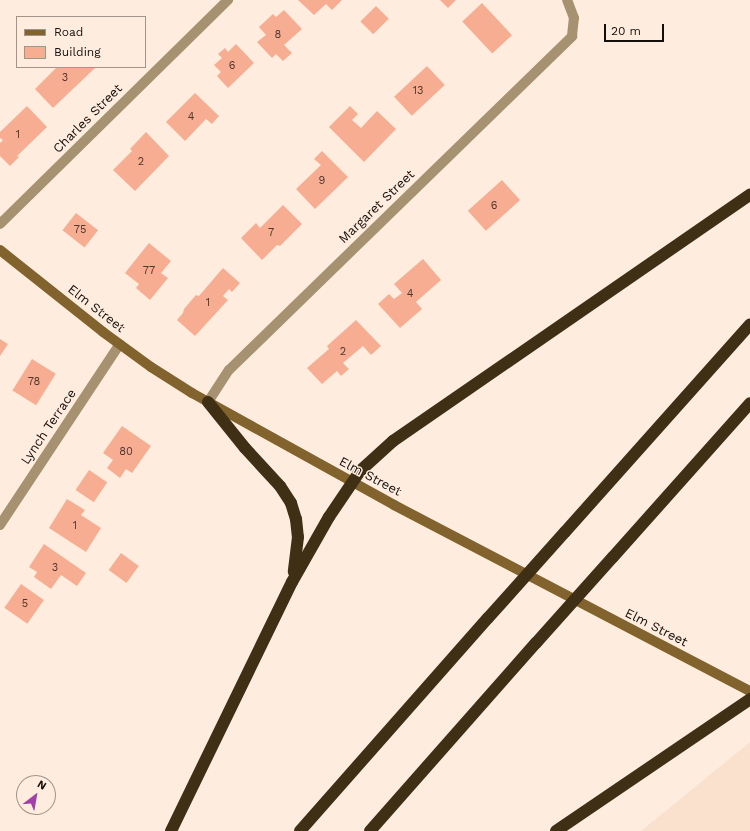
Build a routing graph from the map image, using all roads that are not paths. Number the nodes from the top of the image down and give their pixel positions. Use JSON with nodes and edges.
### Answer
{"nodes":[{"id":1,"x":228,"y":0,"type":"edge"},
{"id":2,"x":567,"y":0,"type":"edge"},
{"id":3,"x":750,"y":195,"type":"edge"},
{"id":4,"x":0,"y":224,"type":"edge"},
{"id":5,"x":0,"y":250,"type":"edge"},
{"id":6,"x":750,"y":324,"type":"edge"},
{"id":7,"x":120,"y":344,"type":"junction"},
{"id":8,"x":208,"y":402,"type":"junction"},
{"id":9,"x":750,"y":403,"type":"edge"},
{"id":10,"x":351,"y":482,"type":"junction"},
{"id":11,"x":0,"y":525,"type":"edge"},
{"id":12,"x":292,"y":582,"type":"junction"},
{"id":13,"x":750,"y":691,"type":"edge"},
{"id":14,"x":750,"y":699,"type":"edge"},
{"id":15,"x":171,"y":831,"type":"edge"},
{"id":16,"x":300,"y":831,"type":"edge"},
{"id":17,"x":370,"y":831,"type":"edge"},
{"id":18,"x":556,"y":831,"type":"edge"}],
"edges":[{"from":1,"to":4,"type":"street","name":"Charles Street"},
{"from":2,"to":8,"type":"street","name":"Margaret Street"},
{"from":3,"to":10,"type":"highway"},
{"from":5,"to":7,"type":"main road","name":"Elm Street"},
{"from":6,"to":16,"type":"highway","bridge":true},
{"from":7,"to":8,"type":"main road","name":"Elm Street"},
{"from":7,"to":11,"type":"street","name":"Lynch Terrace"},
{"from":8,"to":10,"type":"main road","name":"Elm Street"},
{"from":8,"to":12,"type":"highway"},
{"from":9,"to":17,"type":"highway","bridge":true},
{"from":10,"to":12,"type":"highway"},
{"from":10,"to":13,"type":"main road","name":"Elm Street"},
{"from":12,"to":15,"type":"highway"},
{"from":14,"to":18,"type":"highway"}]}
